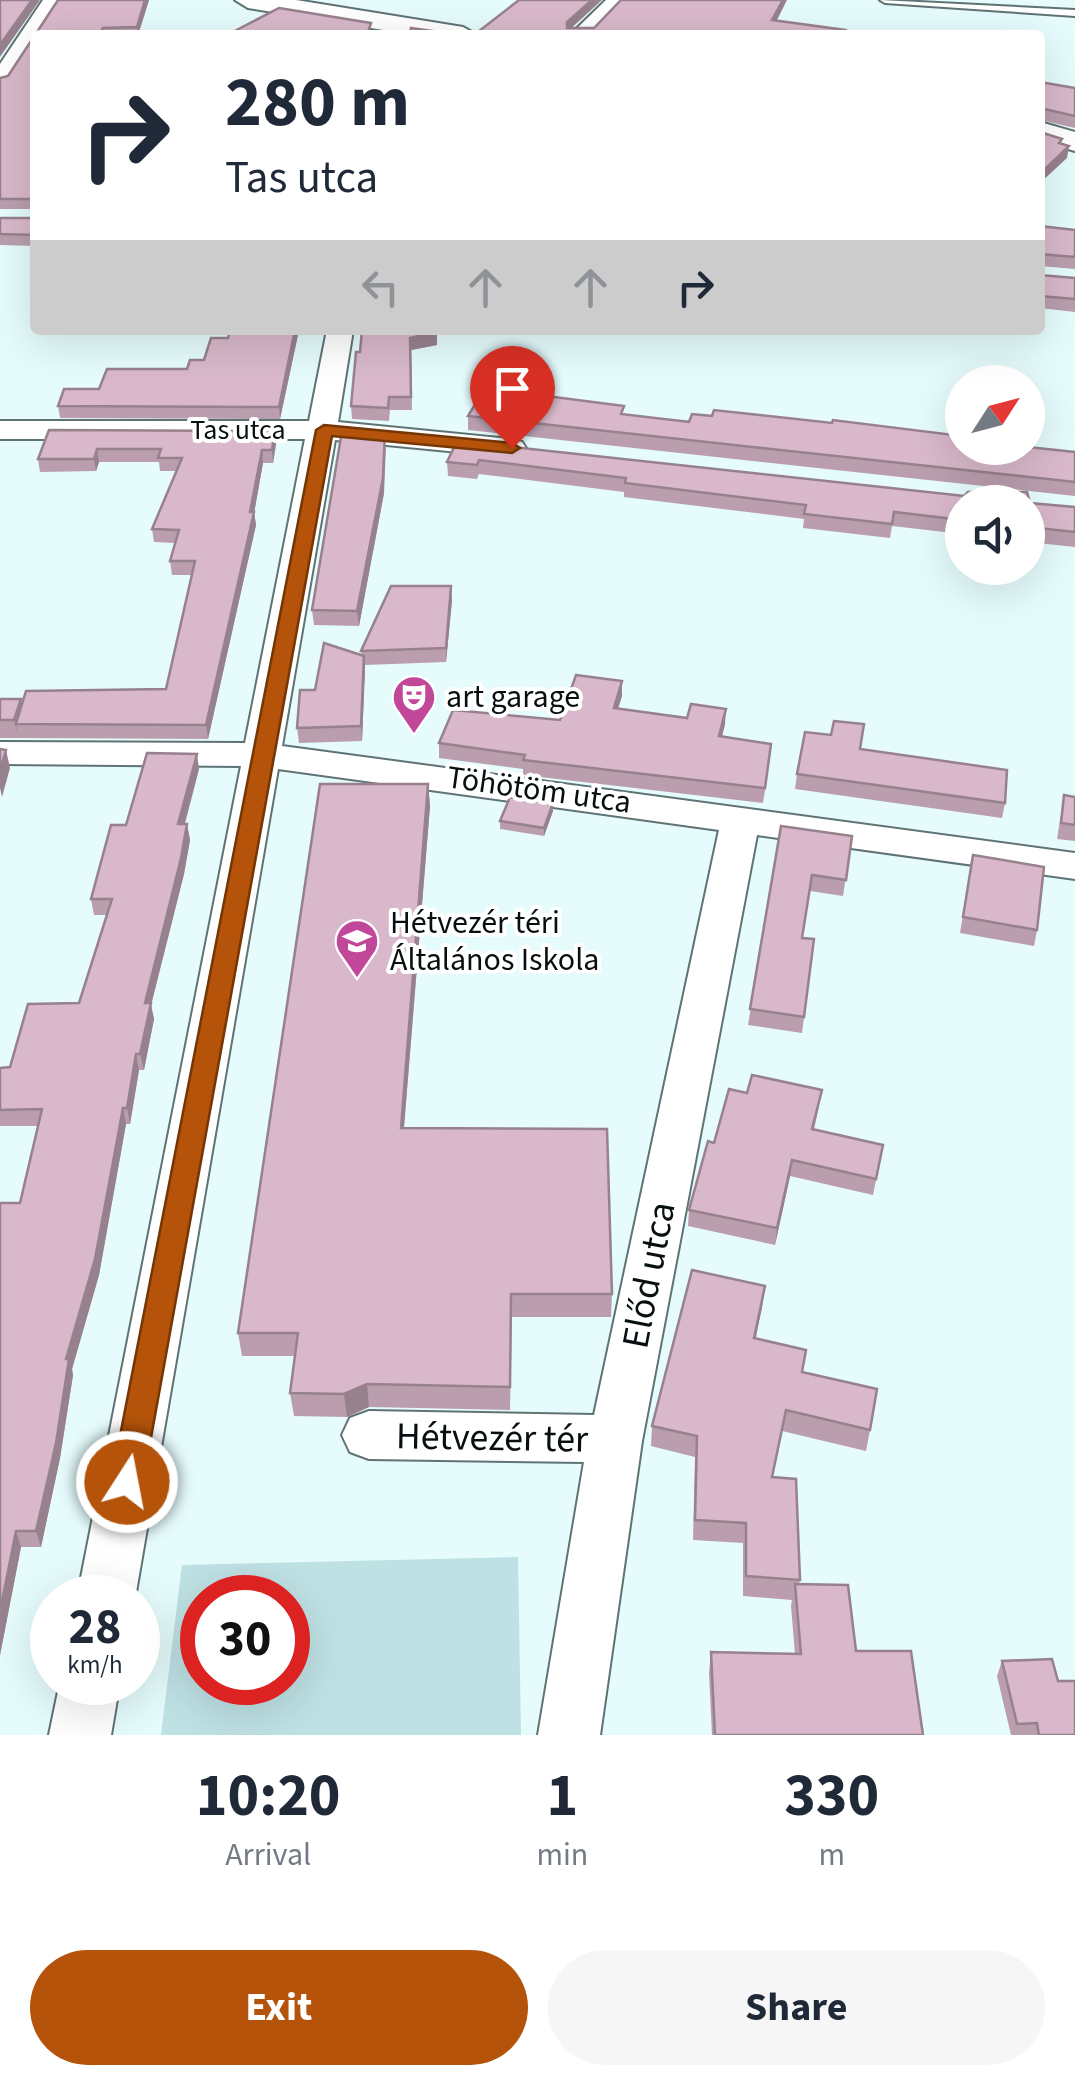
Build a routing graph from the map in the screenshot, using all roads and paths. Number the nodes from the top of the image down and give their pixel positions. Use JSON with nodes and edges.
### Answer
{"nodes":[{"id":1,"x":52,"y":0,"type":"edge"},
{"id":2,"x":248,"y":0,"type":"edge"},
{"id":3,"x":617,"y":0,"type":"edge"},
{"id":4,"x":885,"y":0,"type":"edge"},
{"id":5,"x":1075,"y":13,"type":"edge"},
{"id":6,"x":32,"y":30,"type":"edge"},
{"id":7,"x":397,"y":30,"type":"edge"},
{"id":8,"x":585,"y":30,"type":"edge"},
{"id":9,"x":30,"y":34,"type":"edge"},
{"id":10,"x":0,"y":80,"type":"edge"},
{"id":11,"x":1045,"y":133,"type":"edge"},
{"id":12,"x":1075,"y":142,"type":"edge"},
{"id":13,"x":339,"y":335,"type":"edge"},
{"id":14,"x":0,"y":430,"type":"edge"},
{"id":15,"x":324,"y":430,"type":"junction"},
{"id":16,"x":531,"y":450,"type":"edge"},
{"id":17,"x":0,"y":753,"type":"edge"},
{"id":18,"x":262,"y":755,"type":"junction"},
{"id":19,"x":741,"y":818,"type":"junction"},
{"id":20,"x":1075,"y":866,"type":"edge"},
{"id":21,"x":369,"y":1435,"type":"dead end"},
{"id":22,"x":615,"y":1441,"type":"junction"},
{"id":23,"x":110,"y":1575,"type":"edge"},
{"id":24,"x":86,"y":1705,"type":"edge"},
{"id":25,"x":80,"y":1735,"type":"edge"},
{"id":26,"x":569,"y":1735,"type":"edge"}],
"edges":[{"from":1,"to":6,"type":"street"},
{"from":2,"to":7,"type":"main road"},
{"from":3,"to":8,"type":"street"},
{"from":4,"to":5,"type":"lane"},
{"from":9,"to":10,"type":"street"},
{"from":11,"to":12,"type":"main road"},
{"from":13,"to":15,"type":"street"},
{"from":14,"to":15,"type":"street","name":"Tas utca"},
{"from":15,"to":16,"type":"street","name":"Tas utca"},
{"from":15,"to":18,"type":"street"},
{"from":17,"to":18,"type":"street","name":"Töhötöm utca"},
{"from":18,"to":19,"type":"street","name":"Töhötöm utca"},
{"from":18,"to":23,"type":"street"},
{"from":19,"to":20,"type":"street","name":"Töhötöm utca"},
{"from":19,"to":22,"type":"street","name":"Előd utca"},
{"from":21,"to":22,"type":"street","name":"Hétvezér tér"},
{"from":22,"to":26,"type":"street","name":"Előd utca"},
{"from":24,"to":25,"type":"street"}]}
